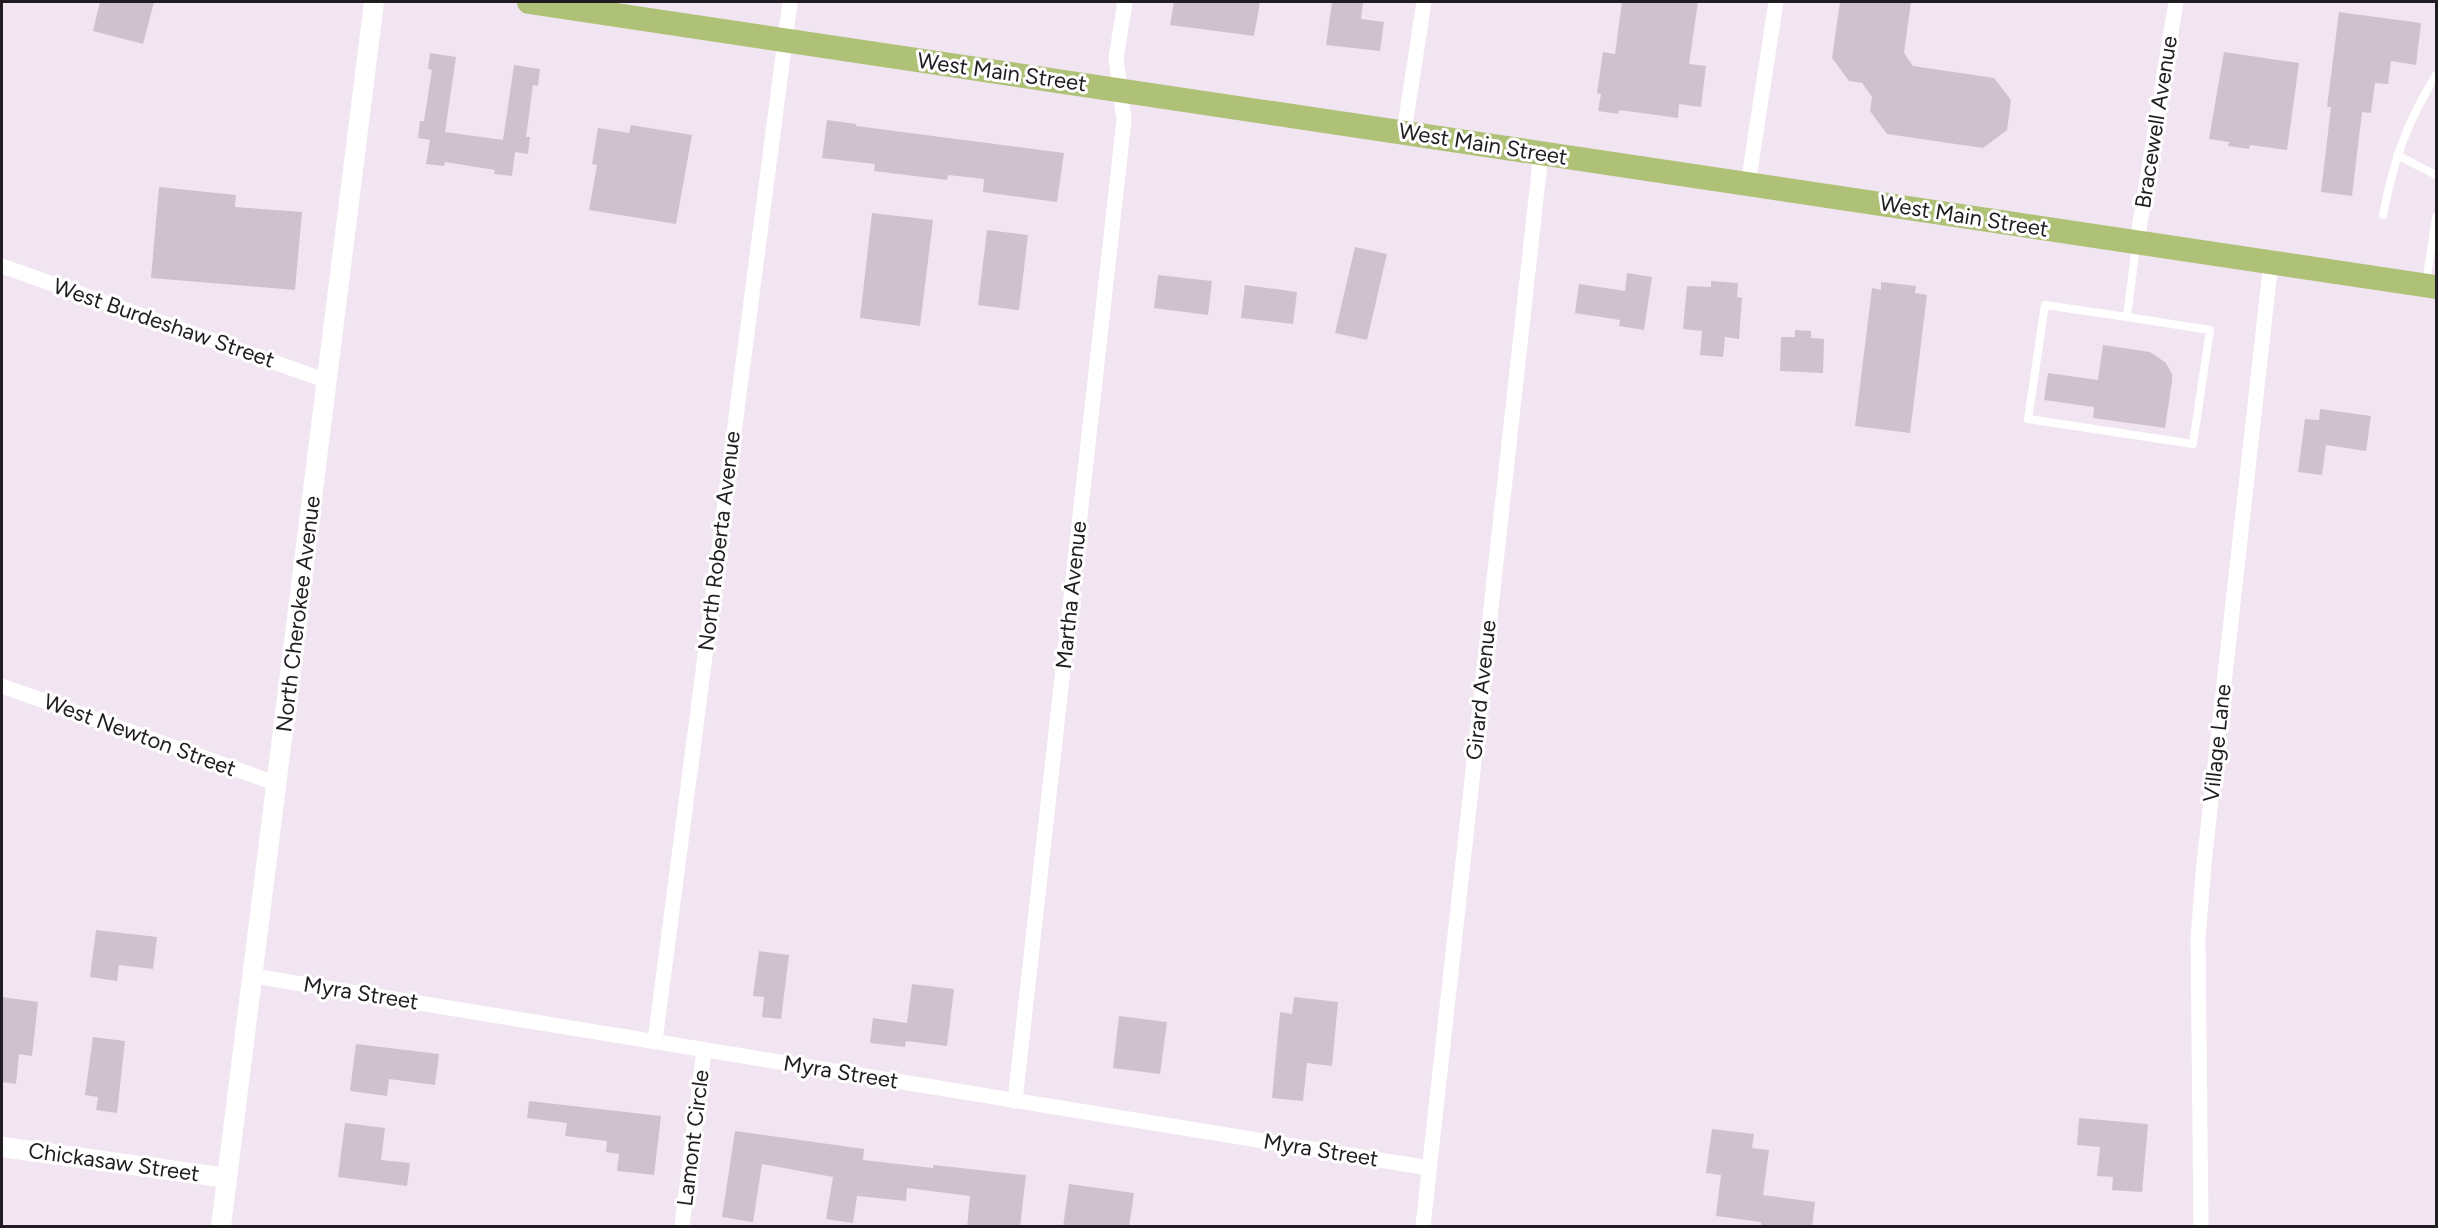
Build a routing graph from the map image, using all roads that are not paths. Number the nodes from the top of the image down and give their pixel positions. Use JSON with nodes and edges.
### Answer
{"nodes":[{"id":1,"x":374,"y":2,"type":"edge"},
{"id":2,"x":529,"y":2,"type":"edge"},
{"id":3,"x":790,"y":2,"type":"edge"},
{"id":4,"x":1125,"y":2,"type":"edge"},
{"id":5,"x":1424,"y":2,"type":"edge"},
{"id":6,"x":1776,"y":2,"type":"edge"},
{"id":7,"x":2176,"y":2,"type":"edge"},
{"id":8,"x":587,"y":6,"type":"edge"},
{"id":9,"x":784,"y":40,"type":"junction"},
{"id":10,"x":2436,"y":75,"type":"edge"},
{"id":11,"x":1120,"y":89,"type":"junction"},
{"id":12,"x":1404,"y":132,"type":"junction"},
{"id":13,"x":1541,"y":153,"type":"junction"},
{"id":14,"x":2397,"y":155,"type":"junction"},
{"id":15,"x":2436,"y":175,"type":"edge"},
{"id":16,"x":1748,"y":184,"type":"junction"},
{"id":17,"x":2383,"y":215,"type":"dead end"},
{"id":18,"x":2436,"y":217,"type":"edge"},
{"id":19,"x":2137,"y":242,"type":"junction"},
{"id":20,"x":2271,"y":262,"type":"junction"},
{"id":21,"x":2,"y":266,"type":"edge"},
{"id":22,"x":2431,"y":286,"type":"edge"},
{"id":23,"x":2127,"y":317,"type":"junction"},
{"id":24,"x":327,"y":381,"type":"junction"},
{"id":25,"x":2,"y":686,"type":"edge"},
{"id":26,"x":278,"y":784,"type":"junction"},
{"id":27,"x":253,"y":976,"type":"junction"},
{"id":28,"x":655,"y":1041,"type":"junction"},
{"id":29,"x":704,"y":1050,"type":"junction"},
{"id":30,"x":1015,"y":1101,"type":"junction"},
{"id":31,"x":2,"y":1147,"type":"edge"},
{"id":32,"x":1429,"y":1168,"type":"junction"},
{"id":33,"x":227,"y":1178,"type":"junction"},
{"id":34,"x":220,"y":1227,"type":"edge"},
{"id":35,"x":682,"y":1227,"type":"edge"},
{"id":36,"x":1423,"y":1227,"type":"edge"},
{"id":37,"x":2201,"y":1227,"type":"edge"}],
"edges":[{"from":1,"to":24,"type":"street","name":"North Cherokee Avenue"},
{"from":2,"to":8,"type":"main road","name":"West Main Street"},
{"from":3,"to":9,"type":"street","name":"North Roberta Avenue"},
{"from":4,"to":11,"type":"street","name":"Martha Avenue"},
{"from":5,"to":12,"type":"street"},
{"from":6,"to":16,"type":"street"},
{"from":7,"to":19,"type":"street","name":"Bracewell Avenue"},
{"from":8,"to":9,"type":"main road","name":"West Main Street"},
{"from":9,"to":11,"type":"main road","name":"West Main Street"},
{"from":9,"to":28,"type":"street","name":"North Roberta Avenue"},
{"from":10,"to":14,"type":"lane"},
{"from":11,"to":12,"type":"main road","name":"West Main Street"},
{"from":11,"to":30,"type":"street","name":"Martha Avenue"},
{"from":12,"to":13,"type":"main road","name":"West Main Street"},
{"from":13,"to":16,"type":"main road","name":"West Main Street"},
{"from":13,"to":32,"type":"street","name":"Girard Avenue"},
{"from":14,"to":15,"type":"lane"},
{"from":14,"to":17,"type":"lane"},
{"from":16,"to":19,"type":"main road","name":"West Main Street"},
{"from":18,"to":22,"type":"lane"},
{"from":19,"to":20,"type":"main road","name":"West Main Street"},
{"from":19,"to":23,"type":"lane"},
{"from":20,"to":22,"type":"main road","name":"West Main Street"},
{"from":20,"to":37,"type":"street","name":"Village Lane"},
{"from":21,"to":24,"type":"street","name":"West Burdeshaw Street"},
{"from":23,"to":23,"type":"lane"},
{"from":24,"to":26,"type":"street","name":"North Cherokee Avenue"},
{"from":25,"to":26,"type":"street","name":"West Newton Street"},
{"from":26,"to":27,"type":"street","name":"North Cherokee Avenue"},
{"from":27,"to":28,"type":"street","name":"Myra Street"},
{"from":27,"to":33,"type":"street","name":"North Cherokee Avenue"},
{"from":28,"to":29,"type":"street","name":"Myra Street"},
{"from":29,"to":30,"type":"street","name":"Myra Street"},
{"from":29,"to":35,"type":"street","name":"Lamont Circle"},
{"from":30,"to":32,"type":"street","name":"Myra Street"},
{"from":31,"to":33,"type":"street","name":"Chickasaw Street"},
{"from":32,"to":36,"type":"street","name":"Girard Avenue"},
{"from":33,"to":34,"type":"street","name":"North Cherokee Avenue"}]}
